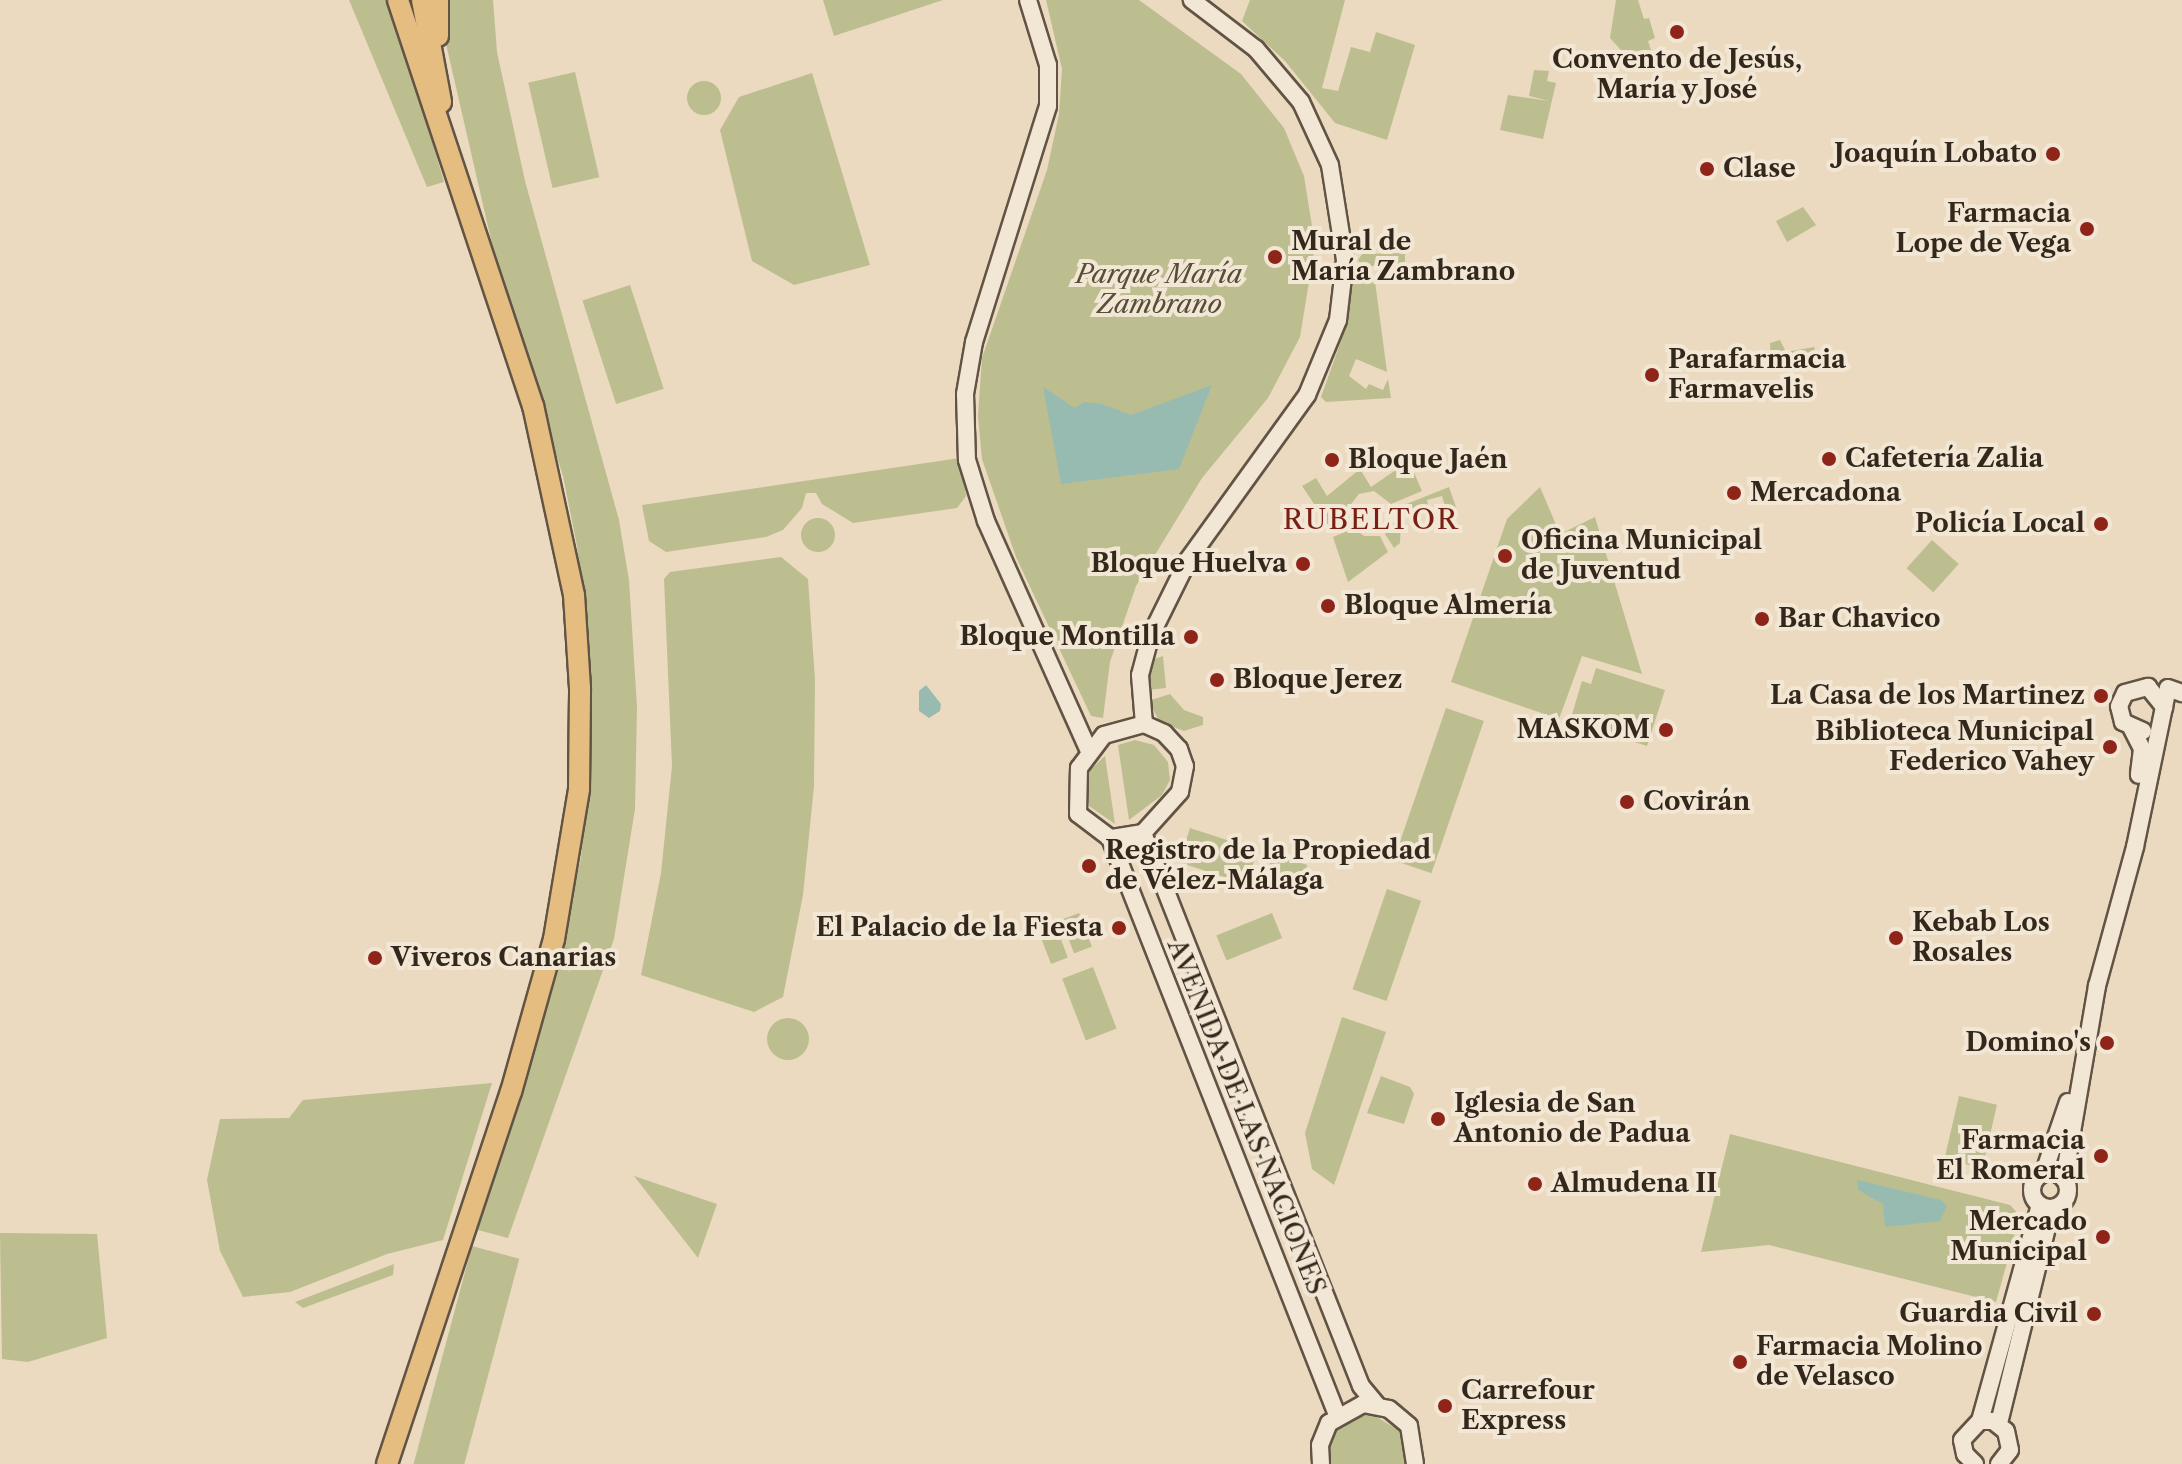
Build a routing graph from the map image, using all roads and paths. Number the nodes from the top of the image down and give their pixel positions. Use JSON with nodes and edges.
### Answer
{"nodes":[{"id":1,"x":398,"y":0,"type":"edge"},
{"id":2,"x":422,"y":0,"type":"edge"},
{"id":3,"x":438,"y":0,"type":"edge"},
{"id":4,"x":1028,"y":0,"type":"edge"},
{"id":5,"x":1192,"y":0,"type":"edge"},
{"id":6,"x":445,"y":120,"type":"junction"},
{"id":7,"x":466,"y":208,"type":"junction"},
{"id":8,"x":2182,"y":693,"type":"edge"},
{"id":9,"x":2162,"y":714,"type":"junction"},
{"id":10,"x":1144,"y":724,"type":"junction"},
{"id":11,"x":2132,"y":729,"type":"junction"},
{"id":12,"x":1089,"y":751,"type":"junction"},
{"id":13,"x":1143,"y":833,"type":"junction"},
{"id":14,"x":1110,"y":838,"type":"junction"},
{"id":15,"x":2121,"y":892,"type":"junction"},
{"id":16,"x":2080,"y":1063,"type":"junction"},
{"id":17,"x":2044,"y":1172,"type":"junction"},
{"id":18,"x":2064,"y":1179,"type":"junction"},
{"id":19,"x":2046,"y":1206,"type":"junction"},
{"id":20,"x":1377,"y":1405,"type":"junction"},
{"id":21,"x":1337,"y":1415,"type":"junction"},
{"id":22,"x":1980,"y":1421,"type":"junction"},
{"id":23,"x":1999,"y":1423,"type":"junction"},
{"id":24,"x":1971,"y":1463,"type":"edge"},
{"id":25,"x":387,"y":1464,"type":"edge"},
{"id":26,"x":1321,"y":1464,"type":"edge"},
{"id":27,"x":1415,"y":1464,"type":"edge"},
{"id":28,"x":1999,"y":1464,"type":"edge"}],
"edges":[{"from":1,"to":7,"type":"main road"},
{"from":2,"to":6,"type":"main road"},
{"from":3,"to":6,"type":"main road"},
{"from":4,"to":12,"type":"street"},
{"from":5,"to":10,"type":"street"},
{"from":6,"to":7,"type":"main road"},
{"from":7,"to":25,"type":"main road"},
{"from":8,"to":9,"type":"street"},
{"from":9,"to":11,"type":"street"},
{"from":9,"to":11,"type":"street"},
{"from":9,"to":15,"type":"street"},
{"from":10,"to":12,"type":"street"},
{"from":10,"to":13,"type":"street"},
{"from":11,"to":15,"type":"street"},
{"from":12,"to":14,"type":"street"},
{"from":13,"to":14,"type":"street"},
{"from":13,"to":20,"type":"street","name":"AVENIDA DE LAS NACIONES"},
{"from":14,"to":21,"type":"street","name":"AVENIDA DE LAS NACIONES"},
{"from":15,"to":16,"type":"street"},
{"from":16,"to":17,"type":"street"},
{"from":16,"to":18,"type":"street"},
{"from":17,"to":18,"type":"street"},
{"from":17,"to":19,"type":"street"},
{"from":18,"to":19,"type":"street"},
{"from":19,"to":22,"type":"street"},
{"from":19,"to":23,"type":"street"},
{"from":20,"to":21,"type":"street"},
{"from":20,"to":27,"type":"street"},
{"from":21,"to":26,"type":"street"},
{"from":22,"to":23,"type":"street"},
{"from":22,"to":24,"type":"street"},
{"from":23,"to":28,"type":"street"}]}
